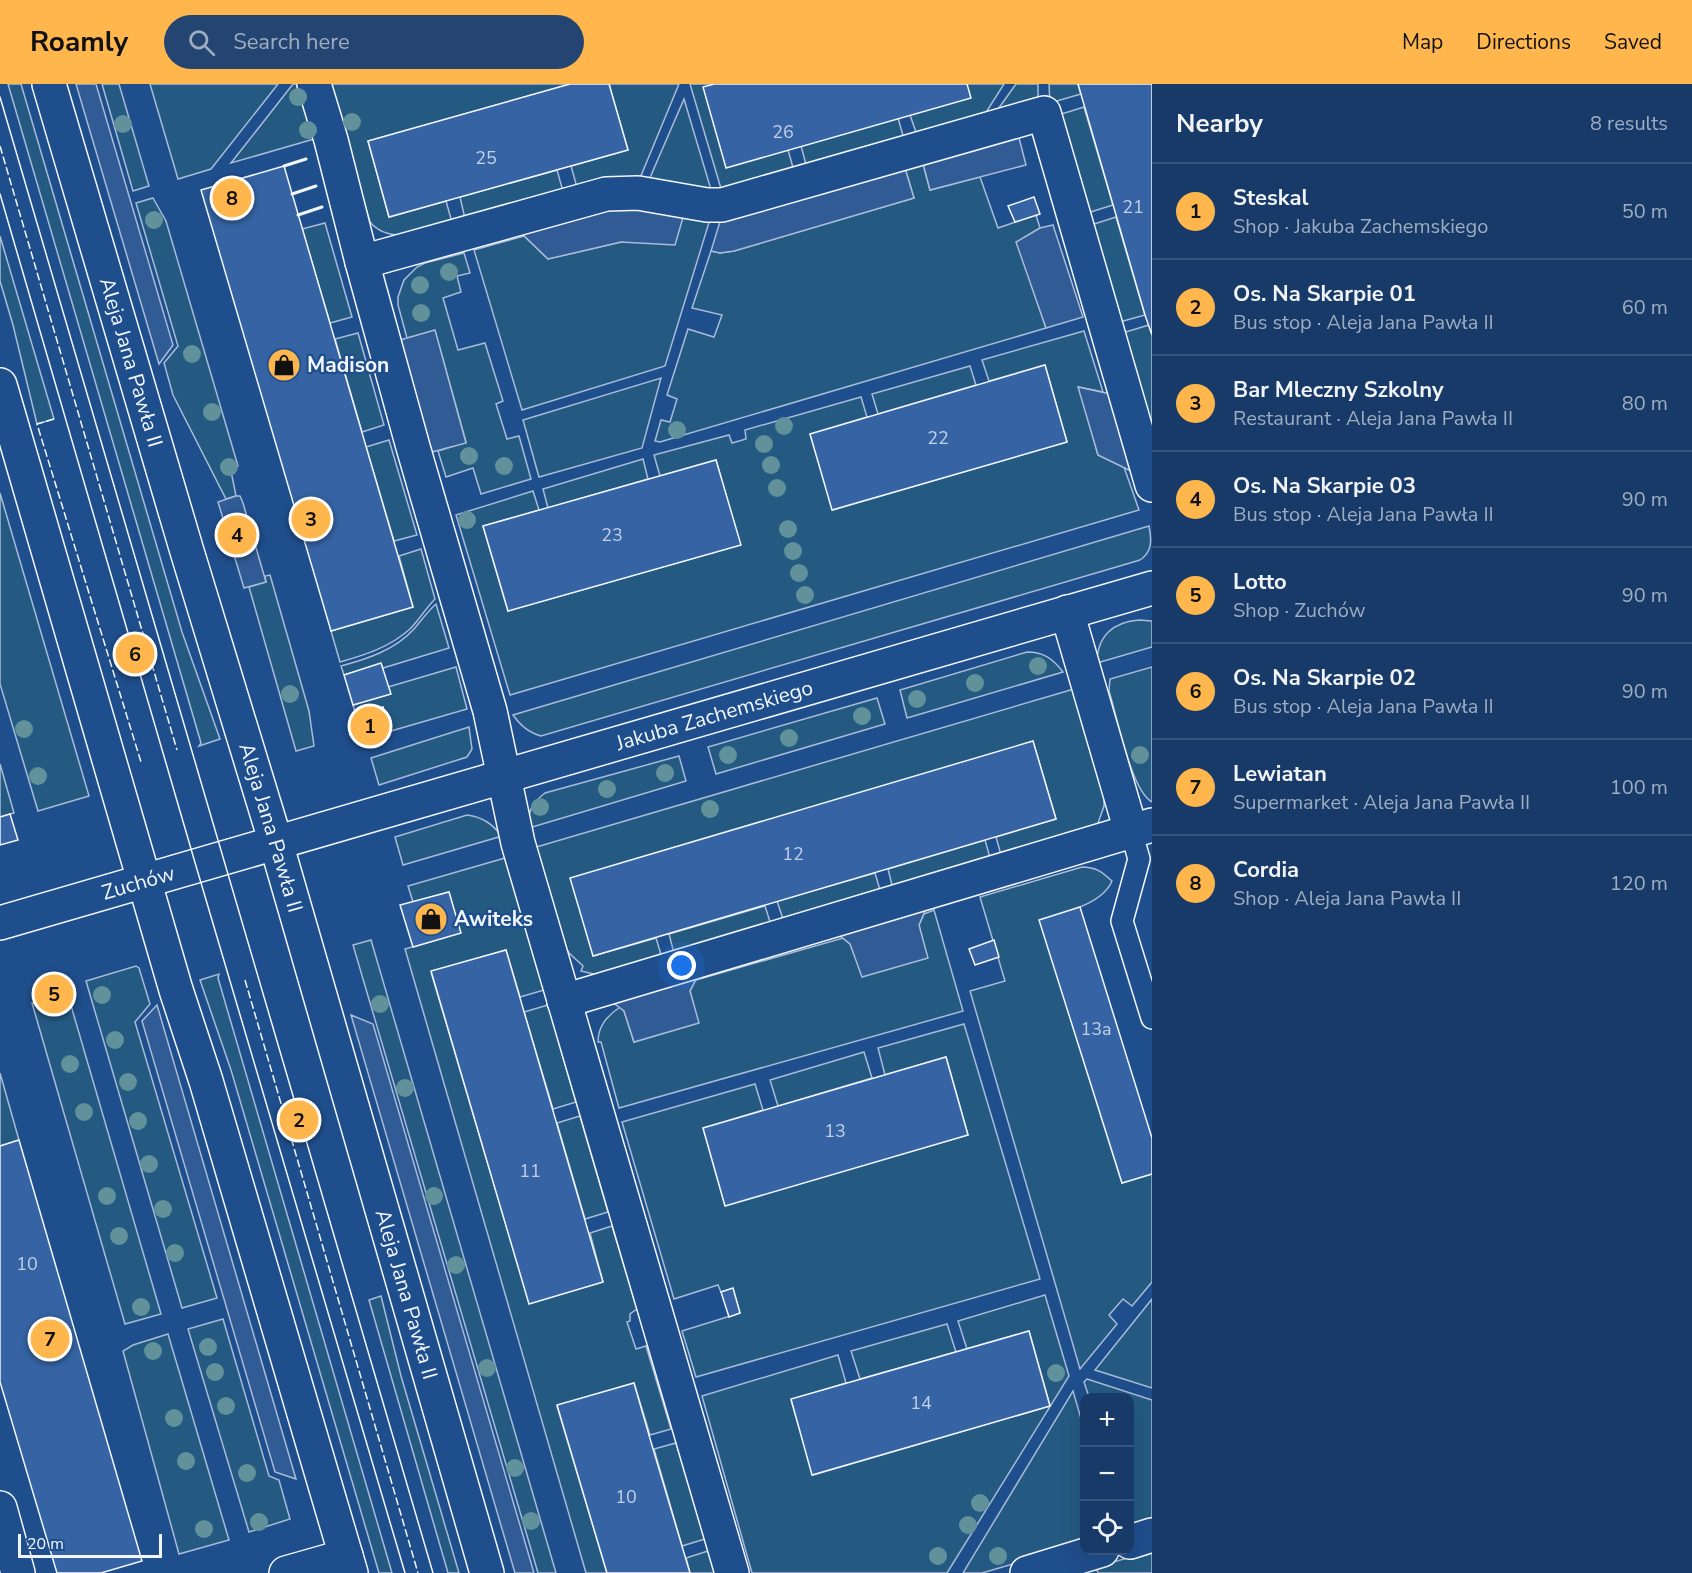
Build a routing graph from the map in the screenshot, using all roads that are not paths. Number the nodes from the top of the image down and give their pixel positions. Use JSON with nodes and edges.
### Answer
{"nodes":[{"id":1,"x":49,"y":84,"type":"edge"},
{"id":2,"x":314,"y":84,"type":"edge"},
{"id":3,"x":362,"y":262,"type":"junction"},
{"id":4,"x":0,"y":385,"type":"edge"},
{"id":5,"x":1152,"y":484,"type":"edge"},
{"id":6,"x":1152,"y":588,"type":"edge"},
{"id":7,"x":1067,"y":612,"type":"junction"},
{"id":8,"x":503,"y":778,"type":"junction"},
{"id":9,"x":1142,"y":828,"type":"edge"},
{"id":10,"x":276,"y":843,"type":"junction"},
{"id":11,"x":145,"y":880,"type":"junction"},
{"id":12,"x":0,"y":923,"type":"edge"},
{"id":13,"x":564,"y":1001,"type":"junction"},
{"id":14,"x":1152,"y":1018,"type":"edge"},
{"id":15,"x":0,"y":1508,"type":"edge"},
{"id":16,"x":1152,"y":1535,"type":"edge"},
{"id":17,"x":1134,"y":1541,"type":"edge"},
{"id":18,"x":1089,"y":1555,"type":"edge"},
{"id":19,"x":348,"y":1564,"type":"edge"},
{"id":20,"x":18,"y":1573,"type":"edge"},
{"id":21,"x":286,"y":1573,"type":"edge"},
{"id":22,"x":487,"y":1573,"type":"edge"},
{"id":23,"x":732,"y":1573,"type":"edge"},
{"id":24,"x":1028,"y":1573,"type":"edge"}],
"edges":[{"from":1,"to":10,"type":"street","name":"Aleja Jana Pawła II"},
{"from":2,"to":3,"type":"street"},
{"from":3,"to":5,"type":"street"},
{"from":3,"to":8,"type":"street"},
{"from":4,"to":11,"type":"street"},
{"from":6,"to":7,"type":"street","name":"Jakuba Zachemskiego"},
{"from":7,"to":8,"type":"street","name":"Jakuba Zachemskiego"},
{"from":7,"to":9,"type":"street"},
{"from":8,"to":10,"type":"street","name":"Jakuba Zachemskiego"},
{"from":8,"to":13,"type":"street"},
{"from":9,"to":13,"type":"street"},
{"from":9,"to":14,"type":"lane"},
{"from":10,"to":11,"type":"street","name":"Zuchów"},
{"from":10,"to":22,"type":"street","name":"Aleja Jana Pawła II"},
{"from":11,"to":12,"type":"street","name":"Zuchów"},
{"from":11,"to":19,"type":"street"},
{"from":13,"to":23,"type":"street"},
{"from":15,"to":20,"type":"street"},
{"from":16,"to":17,"type":"street"},
{"from":18,"to":24,"type":"street"},
{"from":19,"to":21,"type":"street"}]}
